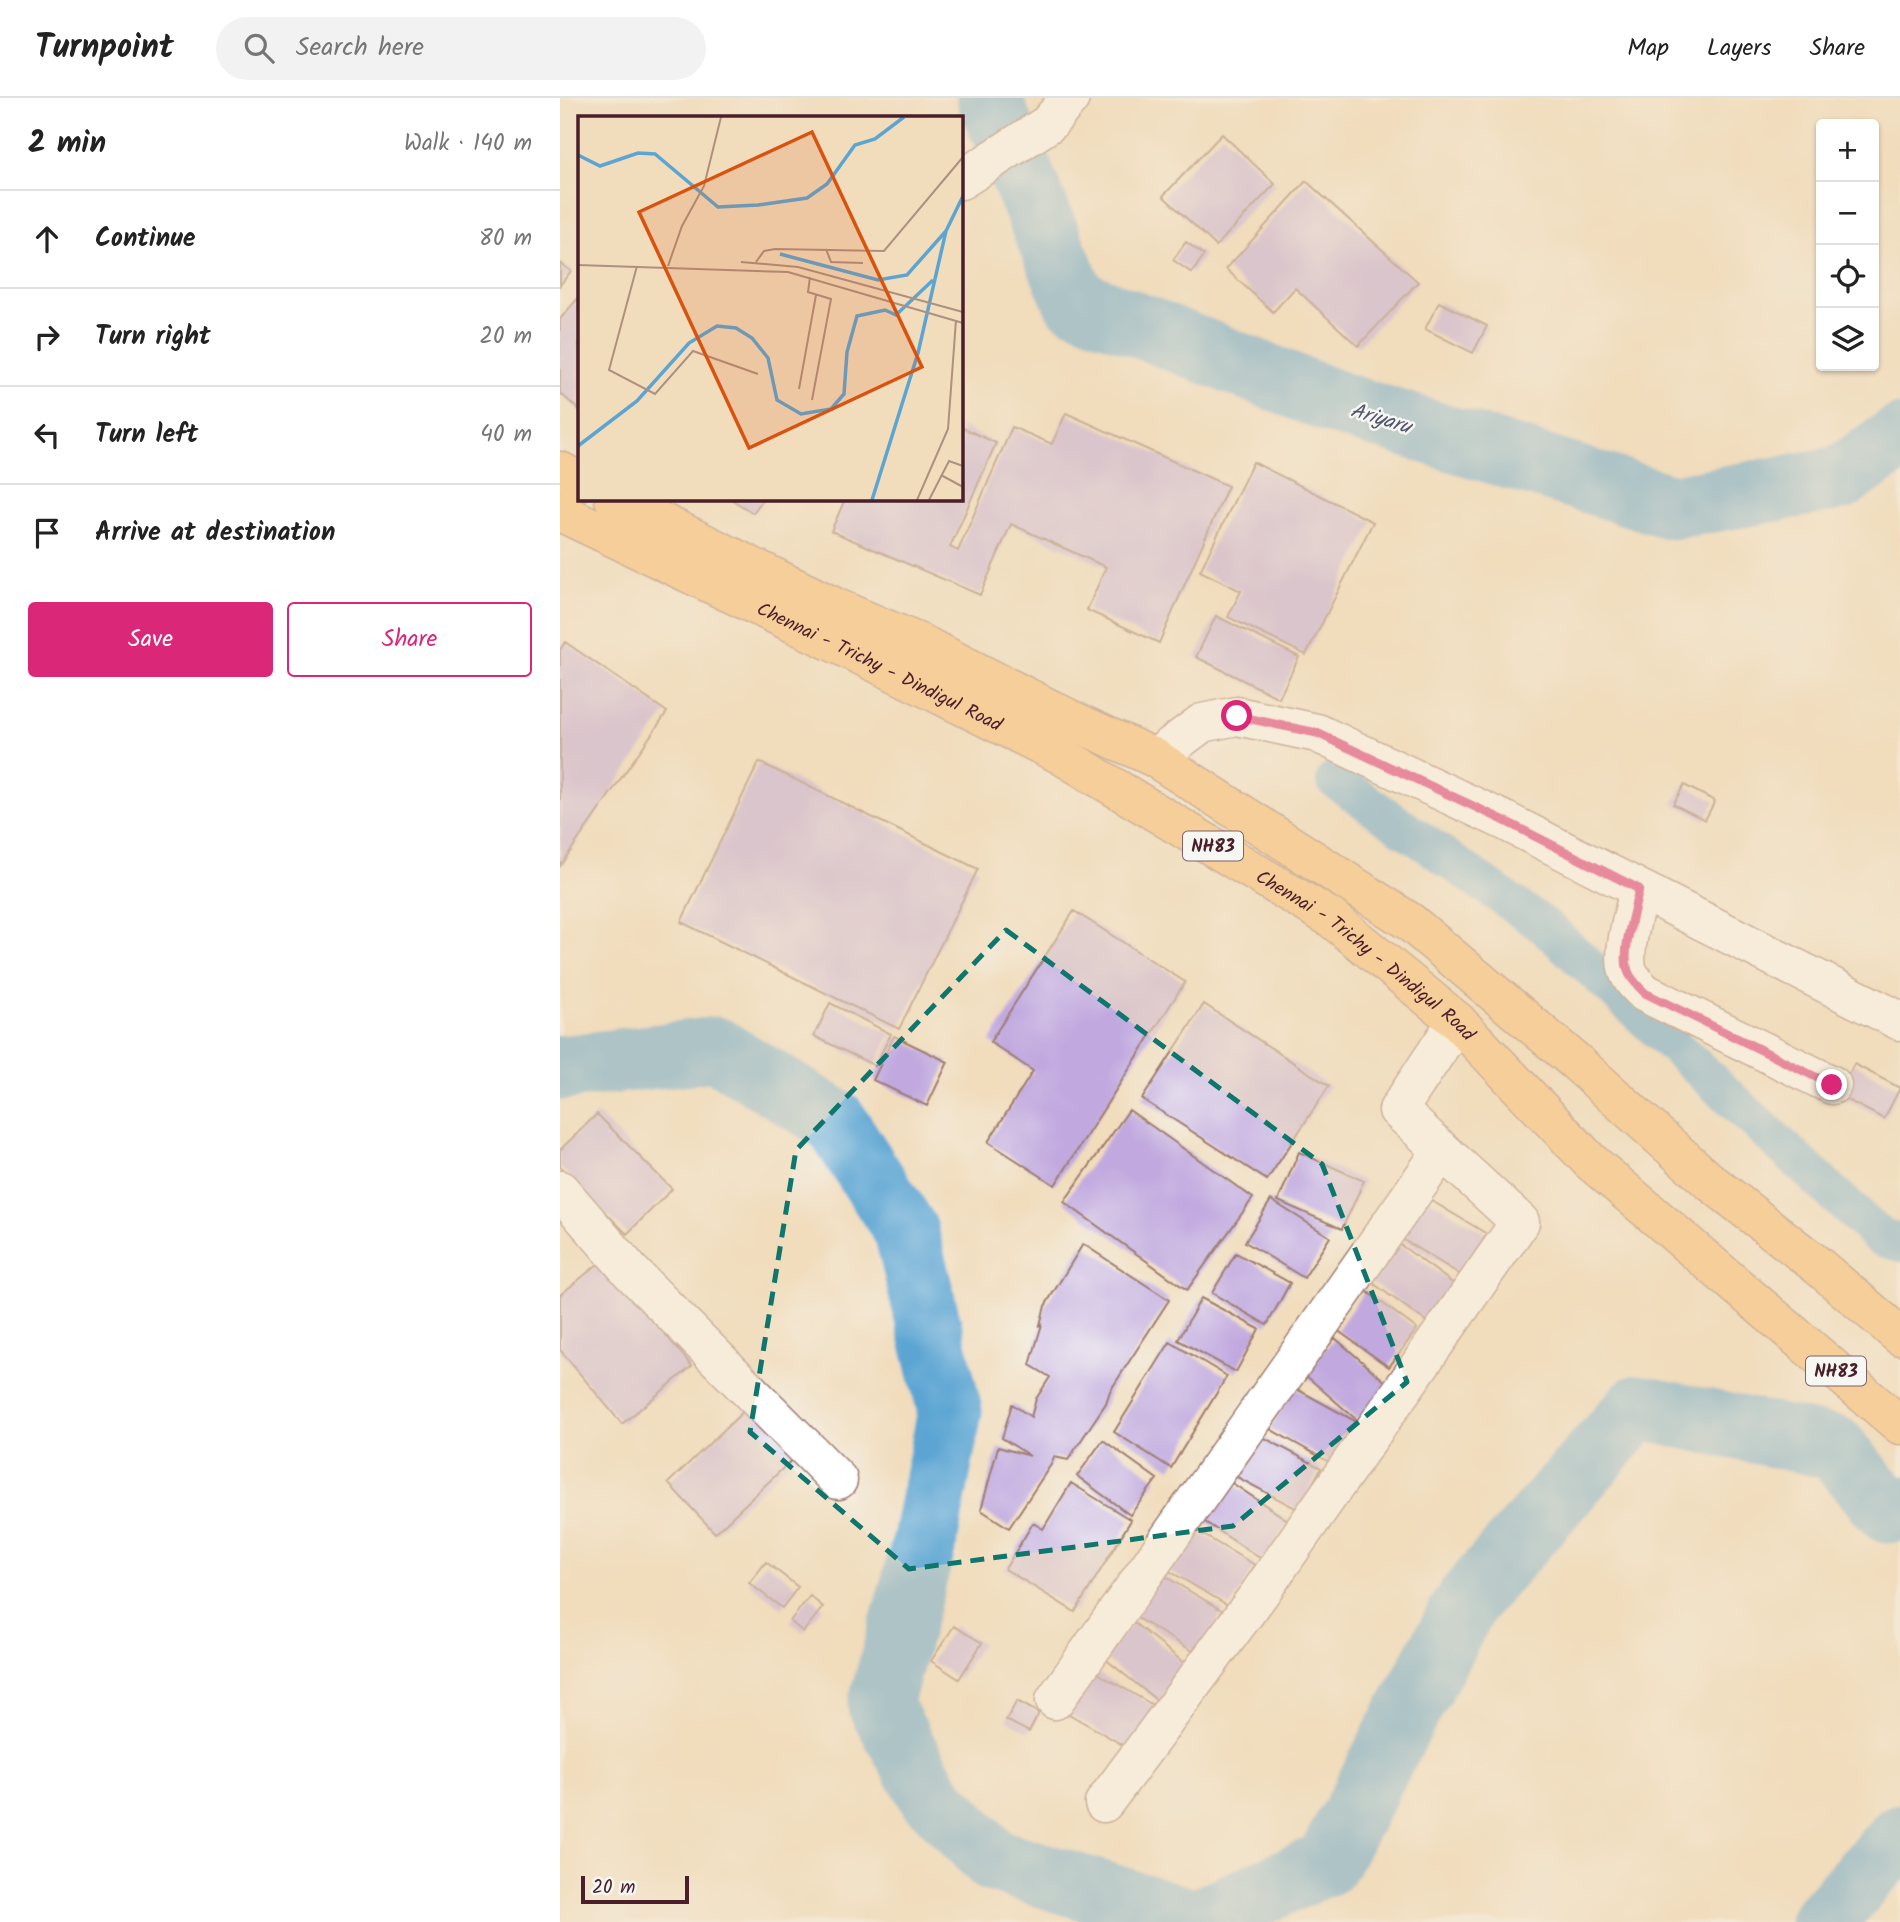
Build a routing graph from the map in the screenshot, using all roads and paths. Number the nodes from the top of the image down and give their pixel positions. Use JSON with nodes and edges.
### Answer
{"nodes":[{"id":1,"x":1070,"y":98,"type":"edge"},
{"id":2,"x":962,"y":179,"type":"edge"},
{"id":3,"x":560,"y":471,"type":"edge"},
{"id":4,"x":578,"y":480,"type":"edge"},
{"id":5,"x":616,"y":500,"type":"edge"},
{"id":6,"x":582,"y":512,"type":"edge"},
{"id":7,"x":1155,"y":758,"type":"junction"},
{"id":8,"x":1639,"y":889,"type":"junction"},
{"id":9,"x":1457,"y":1021,"type":"junction"},
{"id":10,"x":1900,"y":1021,"type":"edge"},
{"id":11,"x":1832,"y":1085,"type":"dead end"},
{"id":12,"x":1442,"y":1151,"type":"junction"},
{"id":13,"x":560,"y":1190,"type":"edge"},
{"id":14,"x":1900,"y":1336,"type":"edge"},
{"id":15,"x":1900,"y":1425,"type":"edge"},
{"id":16,"x":838,"y":1480,"type":"dead end"},
{"id":17,"x":1055,"y":1700,"type":"dead end"},
{"id":18,"x":1104,"y":1803,"type":"dead end"}],
"edges":[{"from":1,"to":2,"type":"street"},
{"from":3,"to":4,"type":"highway"},
{"from":5,"to":7,"type":"highway","name":"Chennai - Trichy - Dindigul Road"},
{"from":6,"to":9,"type":"highway","name":"Chennai - Trichy - Dindigul Road","number":"NH83"},
{"from":7,"to":8,"type":"street"},
{"from":7,"to":14,"type":"highway","name":"Chennai - Trichy - Dindigul Road"},
{"from":8,"to":10,"type":"street"},
{"from":8,"to":11,"type":"street"},
{"from":9,"to":12,"type":"street"},
{"from":9,"to":15,"type":"highway","name":"Chennai - Trichy - Dindigul Road","number":"NH83"},
{"from":12,"to":17,"type":"street"},
{"from":12,"to":18,"type":"street"},
{"from":13,"to":16,"type":"street"}]}
